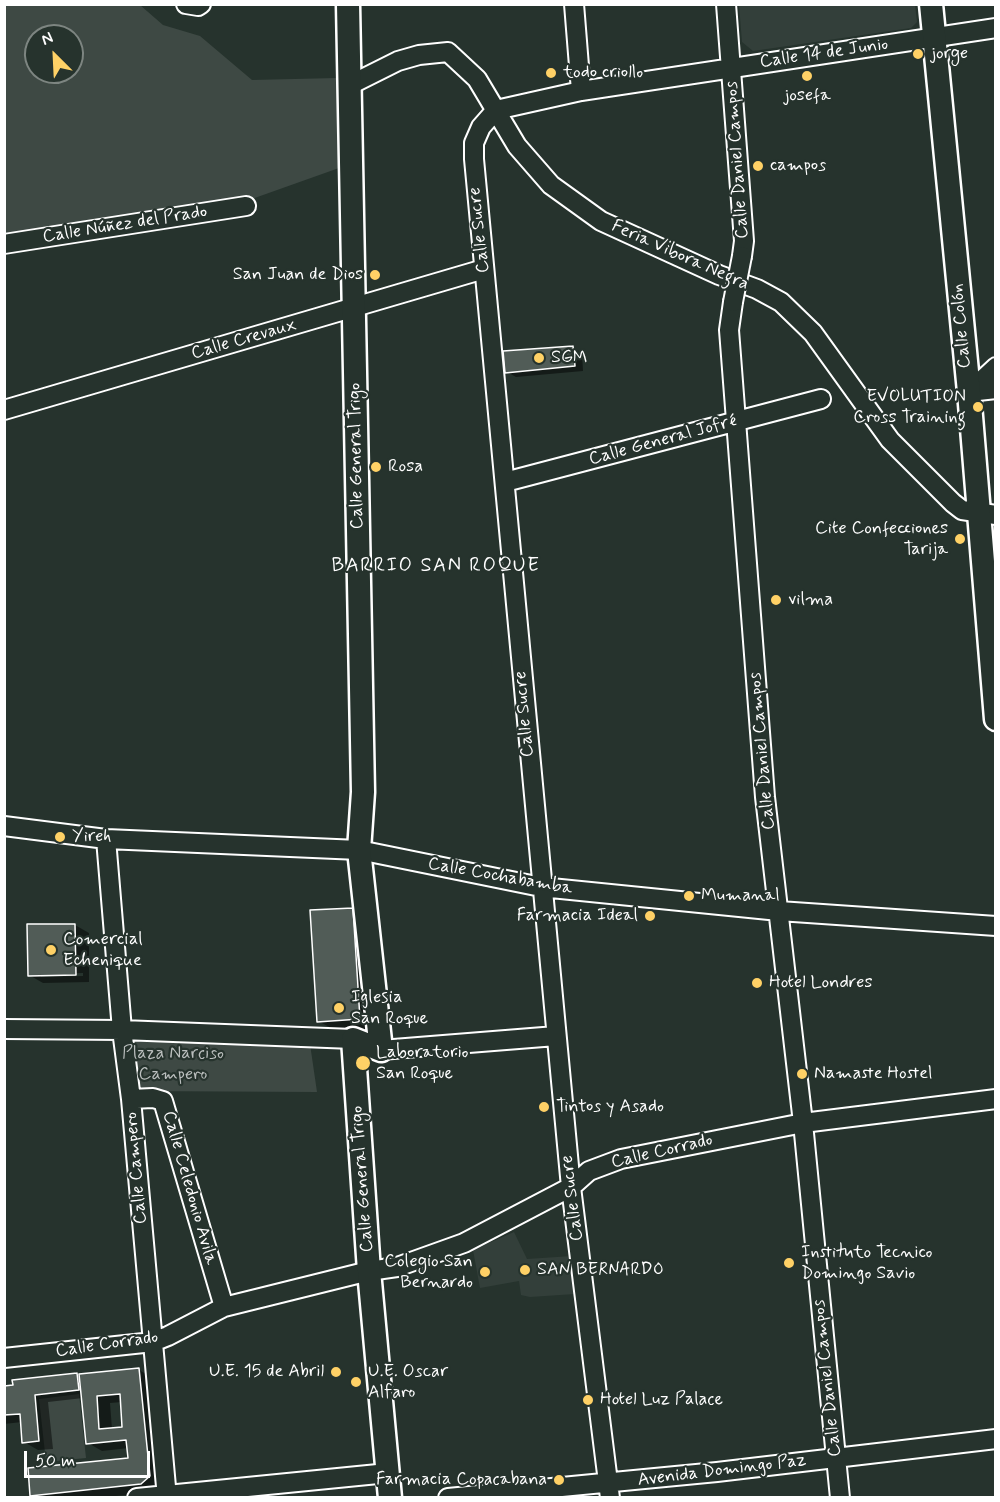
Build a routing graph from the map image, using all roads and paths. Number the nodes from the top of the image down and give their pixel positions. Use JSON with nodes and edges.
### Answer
{"nodes":[{"id":1,"x":186,"y":4,"type":"edge"},
{"id":2,"x":201,"y":4,"type":"edge"},
{"id":3,"x":348,"y":4,"type":"edge"},
{"id":4,"x":574,"y":4,"type":"edge"},
{"id":5,"x":726,"y":4,"type":"edge"},
{"id":6,"x":931,"y":4,"type":"edge"},
{"id":7,"x":996,"y":28,"type":"edge"},
{"id":8,"x":935,"y":38,"type":"junction"},
{"id":9,"x":731,"y":68,"type":"junction"},
{"id":10,"x":350,"y":85,"type":"junction"},
{"id":11,"x":581,"y":91,"type":"junction"},
{"id":12,"x":496,"y":110,"type":"junction"},
{"id":13,"x":246,"y":206,"type":"dead end"},
{"id":14,"x":4,"y":244,"type":"edge"},
{"id":15,"x":484,"y":269,"type":"junction"},
{"id":16,"x":354,"y":307,"type":"junction"},
{"id":17,"x":996,"y":367,"type":"edge"},
{"id":18,"x":996,"y":389,"type":"edge"},
{"id":19,"x":969,"y":392,"type":"junction"},
{"id":20,"x":821,"y":399,"type":"dead end"},
{"id":21,"x":4,"y":410,"type":"edge"},
{"id":22,"x":736,"y":423,"type":"junction"},
{"id":23,"x":505,"y":482,"type":"junction"},
{"id":24,"x":986,"y":514,"type":"edge"},
{"id":25,"x":996,"y":719,"type":"edge"},
{"id":26,"x":4,"y":826,"type":"edge"},
{"id":27,"x":106,"y":839,"type":"junction"},
{"id":28,"x":359,"y":850,"type":"junction"},
{"id":29,"x":541,"y":887,"type":"junction"},
{"id":30,"x":779,"y":911,"type":"junction"},
{"id":31,"x":996,"y":926,"type":"edge"},
{"id":32,"x":4,"y":1029,"type":"edge"},
{"id":33,"x":122,"y":1030,"type":"junction"},
{"id":34,"x":556,"y":1036,"type":"junction"},
{"id":35,"x":353,"y":1039,"type":"junction"},
{"id":36,"x":381,"y":1050,"type":"junction"},
{"id":37,"x":130,"y":1099,"type":"junction"},
{"id":38,"x":996,"y":1099,"type":"edge"},
{"id":39,"x":803,"y":1123,"type":"junction"},
{"id":40,"x":571,"y":1187,"type":"junction"},
{"id":41,"x":369,"y":1271,"type":"junction"},
{"id":42,"x":224,"y":1307,"type":"junction"},
{"id":43,"x":153,"y":1342,"type":"junction"},
{"id":44,"x":4,"y":1358,"type":"edge"},
{"id":45,"x":996,"y":1439,"type":"edge"},
{"id":46,"x":837,"y":1457,"type":"junction"},
{"id":47,"x":388,"y":1473,"type":"junction"},
{"id":48,"x":609,"y":1491,"type":"edge"},
{"id":49,"x":167,"y":1496,"type":"edge"},
{"id":50,"x":137,"y":1497,"type":"edge"},
{"id":51,"x":390,"y":1497,"type":"edge"},
{"id":52,"x":448,"y":1497,"type":"edge"},
{"id":53,"x":840,"y":1497,"type":"edge"}],
"edges":[{"from":1,"to":2,"type":"street"},
{"from":3,"to":10,"type":"main road","name":"Calle General Trigo"},
{"from":4,"to":11,"type":"street"},
{"from":5,"to":9,"type":"street","name":"Calle Daniel Campos"},
{"from":6,"to":8,"type":"main road","name":"Calle Colón"},
{"from":7,"to":8,"type":"street","name":"Calle 14 de Junio"},
{"from":8,"to":9,"type":"street","name":"Calle 14 de Junio"},
{"from":8,"to":19,"type":"main road","name":"Calle Colón"},
{"from":9,"to":11,"type":"street","name":"Calle 14 de Junio"},
{"from":9,"to":22,"type":"street","name":"Calle Daniel Campos","bridge":true},
{"from":10,"to":12,"type":"street","name":"Feria Vibora Negra"},
{"from":10,"to":16,"type":"main road","name":"Calle General Trigo"},
{"from":11,"to":12,"type":"street"},
{"from":12,"to":15,"type":"street","name":"Calle Sucre"},
{"from":12,"to":24,"type":"street","name":"Feria Vibora Negra"},
{"from":13,"to":14,"type":"street","name":"Calle Núñez del Prado"},
{"from":15,"to":16,"type":"street","name":"Calle Crevaux"},
{"from":15,"to":23,"type":"street","name":"Calle Sucre"},
{"from":16,"to":21,"type":"street","name":"Calle Crevaux"},
{"from":16,"to":28,"type":"main road","name":"Calle General Trigo"},
{"from":17,"to":19,"type":"street"},
{"from":18,"to":19,"type":"street"},
{"from":19,"to":24,"type":"main road","name":"Calle Colón"},
{"from":20,"to":22,"type":"street","name":"Calle General Jofré"},
{"from":22,"to":23,"type":"street","name":"Calle General Jofré"},
{"from":22,"to":30,"type":"street","name":"Calle Daniel Campos"},
{"from":23,"to":29,"type":"street","name":"Calle Sucre"},
{"from":24,"to":25,"type":"main road","name":"Calle Colón"},
{"from":26,"to":27,"type":"street","name":"Calle Cochabamba"},
{"from":27,"to":28,"type":"street","name":"Calle Cochabamba"},
{"from":27,"to":33,"type":"street","name":"Calle Campero"},
{"from":28,"to":29,"type":"street","name":"Calle Cochabamba"},
{"from":28,"to":36,"type":"main road","name":"Calle General Trigo"},
{"from":29,"to":30,"type":"street","name":"Calle Cochabamba"},
{"from":29,"to":34,"type":"street","name":"Calle Sucre"},
{"from":30,"to":31,"type":"street","name":"Calle Cochabamba"},
{"from":30,"to":39,"type":"street","name":"Calle Daniel Campos"},
{"from":32,"to":33,"type":"street"},
{"from":33,"to":35,"type":"street"},
{"from":33,"to":37,"type":"street","name":"Calle Campero"},
{"from":34,"to":36,"type":"street"},
{"from":34,"to":40,"type":"street","name":"Calle Sucre"},
{"from":35,"to":36,"type":"main road"},
{"from":35,"to":41,"type":"main road","name":"Calle General Trigo"},
{"from":37,"to":42,"type":"street","name":"Calle Celedonio Avila"},
{"from":37,"to":43,"type":"street","name":"Calle Campero"},
{"from":38,"to":39,"type":"street","name":"Calle Corrado"},
{"from":39,"to":40,"type":"street","name":"Calle Corrado"},
{"from":39,"to":46,"type":"street","name":"Calle Daniel Campos"},
{"from":40,"to":41,"type":"street","name":"Calle Corrado"},
{"from":40,"to":48,"type":"street","name":"Calle Sucre"},
{"from":41,"to":42,"type":"street","name":"Calle Corrado"},
{"from":41,"to":47,"type":"main road","name":"Calle General Trigo"},
{"from":42,"to":43,"type":"street","name":"Calle Corrado"},
{"from":43,"to":44,"type":"street","name":"Calle Corrado"},
{"from":43,"to":49,"type":"street","name":"Calle Campero"},
{"from":45,"to":46,"type":"street","name":"Avenida Domingo Paz"},
{"from":46,"to":48,"type":"street","name":"Avenida Domingo Paz"},
{"from":46,"to":53,"type":"street","name":"Calle Daniel Campos"},
{"from":47,"to":49,"type":"street"},
{"from":47,"to":51,"type":"main road","name":"Calle General Trigo"},
{"from":48,"to":52,"type":"street","name":"Avenida Domingo Paz"},
{"from":49,"to":50,"type":"street"}]}
